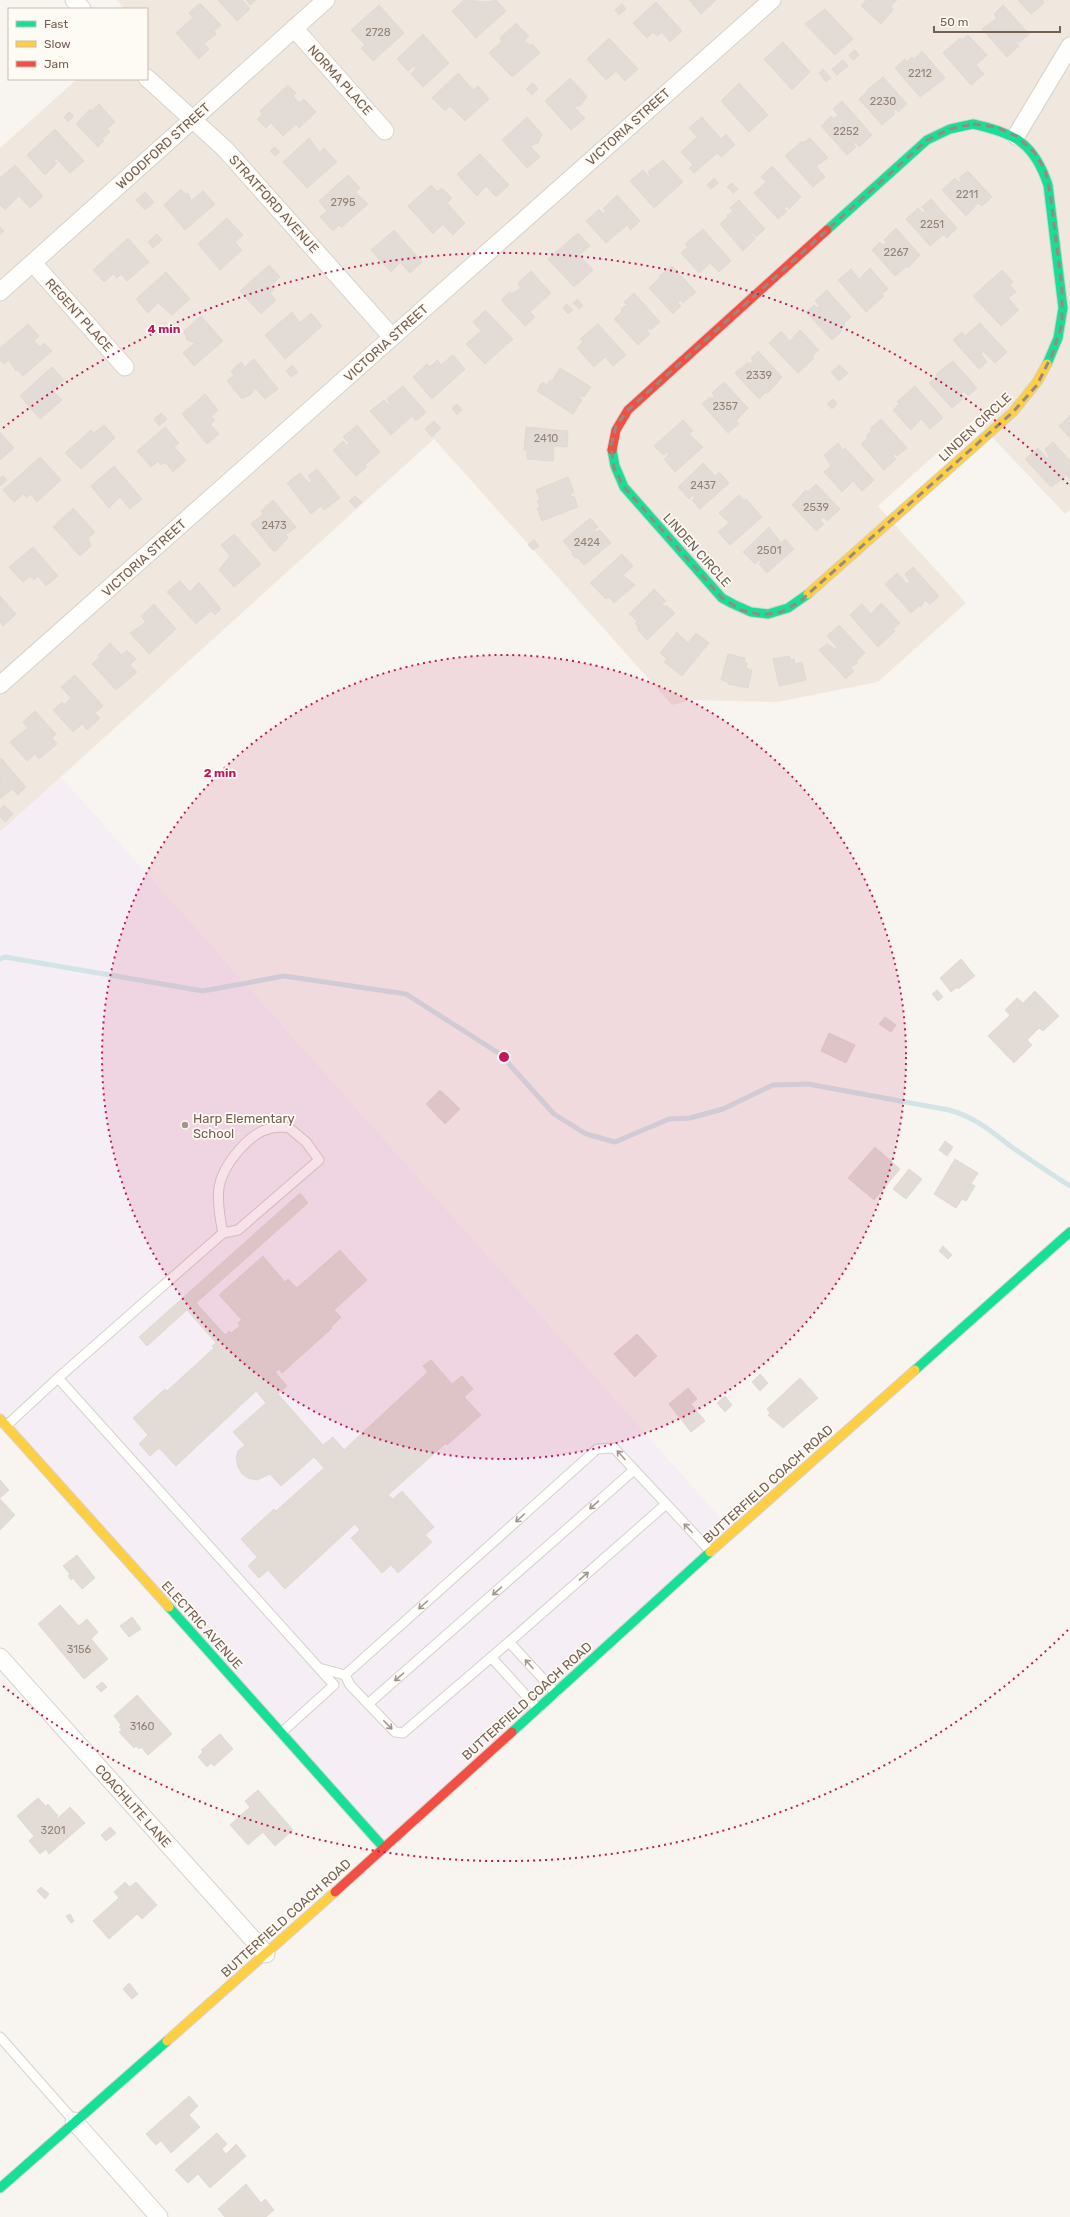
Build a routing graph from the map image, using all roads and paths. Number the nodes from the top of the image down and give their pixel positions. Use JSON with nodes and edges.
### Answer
{"nodes":[{"id":1,"x":74,"y":0,"type":"edge"},
{"id":2,"x":326,"y":0,"type":"edge"},
{"id":3,"x":772,"y":0,"type":"edge"},
{"id":4,"x":81,"y":8,"type":"edge"},
{"id":5,"x":294,"y":28,"type":"junction"},
{"id":6,"x":1070,"y":46,"type":"edge"},
{"id":7,"x":148,"y":79,"type":"edge"},
{"id":8,"x":193,"y":120,"type":"junction"},
{"id":9,"x":385,"y":131,"type":"dead end"},
{"id":10,"x":1016,"y":136,"type":"junction"},
{"id":11,"x":33,"y":263,"type":"junction"},
{"id":12,"x":0,"y":292,"type":"edge"},
{"id":13,"x":1066,"y":325,"type":"edge"},
{"id":14,"x":392,"y":337,"type":"junction"},
{"id":15,"x":125,"y":367,"type":"dead end"},
{"id":16,"x":0,"y":685,"type":"edge"},
{"id":17,"x":1070,"y":1232,"type":"edge"},
{"id":18,"x":223,"y":1233,"type":"junction"},
{"id":19,"x":58,"y":1378,"type":"junction"},
{"id":20,"x":3,"y":1422,"type":"edge"},
{"id":21,"x":634,"y":1470,"type":"junction"},
{"id":22,"x":665,"y":1505,"type":"junction"},
{"id":23,"x":711,"y":1552,"type":"junction"},
{"id":24,"x":509,"y":1642,"type":"junction"},
{"id":25,"x":492,"y":1657,"type":"junction"},
{"id":26,"x":0,"y":1658,"type":"edge"},
{"id":27,"x":319,"y":1668,"type":"junction"},
{"id":28,"x":345,"y":1675,"type":"junction"},
{"id":29,"x":556,"y":1693,"type":"junction"},
{"id":30,"x":368,"y":1704,"type":"junction"},
{"id":31,"x":538,"y":1709,"type":"junction"},
{"id":32,"x":281,"y":1733,"type":"junction"},
{"id":33,"x":384,"y":1848,"type":"junction"},
{"id":34,"x":266,"y":1954,"type":"junction"},
{"id":35,"x":0,"y":2037,"type":"edge"},
{"id":36,"x":74,"y":2121,"type":"junction"},
{"id":37,"x":0,"y":2188,"type":"edge"},
{"id":38,"x":159,"y":2217,"type":"edge"}],
"edges":[{"from":1,"to":4,"type":"street"},
{"from":2,"to":5,"type":"street","name":"WOODFORD STREET"},
{"from":3,"to":14,"type":"street","name":"VICTORIA STREET"},
{"from":5,"to":8,"type":"street","name":"WOODFORD STREET"},
{"from":5,"to":9,"type":"street","name":"NORMA PLACE"},
{"from":6,"to":10,"type":"street"},
{"from":7,"to":8,"type":"street","name":"STRATFORD AVENUE"},
{"from":8,"to":11,"type":"street","name":"WOODFORD STREET"},
{"from":8,"to":14,"type":"street","name":"STRATFORD AVENUE"},
{"from":10,"to":13,"type":"street","name":"LINDEN CIRCLE"},
{"from":10,"to":13,"type":"street","name":"LINDEN CIRCLE"},
{"from":11,"to":12,"type":"street","name":"WOODFORD STREET"},
{"from":11,"to":15,"type":"street","name":"REGENT PLACE"},
{"from":14,"to":16,"type":"street","name":"VICTORIA STREET"},
{"from":17,"to":23,"type":"street","name":"BUTTERFIELD COACH ROAD"},
{"from":18,"to":18,"type":"lane"},
{"from":18,"to":19,"type":"lane"},
{"from":19,"to":20,"type":"lane"},
{"from":19,"to":27,"type":"lane"},
{"from":20,"to":32,"type":"street","name":"ELECTRIC AVENUE"},
{"from":21,"to":22,"type":"lane"},
{"from":21,"to":28,"type":"lane","one_way":true},
{"from":21,"to":30,"type":"lane","one_way":true},
{"from":23,"to":22,"type":"lane","one_way":true},
{"from":24,"to":22,"type":"lane","one_way":true},
{"from":23,"to":29,"type":"street","name":"BUTTERFIELD COACH ROAD"},
{"from":24,"to":25,"type":"lane"},
{"from":29,"to":24,"type":"lane","one_way":true},
{"from":30,"to":25,"type":"lane","one_way":true},
{"from":25,"to":31,"type":"lane"},
{"from":26,"to":34,"type":"street","name":"COACHLITE LANE"},
{"from":27,"to":28,"type":"lane"},
{"from":27,"to":32,"type":"lane"},
{"from":28,"to":30,"type":"lane"},
{"from":29,"to":31,"type":"street","name":"BUTTERFIELD COACH ROAD"},
{"from":31,"to":33,"type":"street","name":"BUTTERFIELD COACH ROAD"},
{"from":32,"to":33,"type":"street","name":"ELECTRIC AVENUE"},
{"from":33,"to":34,"type":"street","name":"BUTTERFIELD COACH ROAD"},
{"from":34,"to":36,"type":"street","name":"BUTTERFIELD COACH ROAD"},
{"from":35,"to":36,"type":"lane"},
{"from":36,"to":37,"type":"street","name":"BUTTERFIELD COACH ROAD"},
{"from":36,"to":38,"type":"street"}]}
